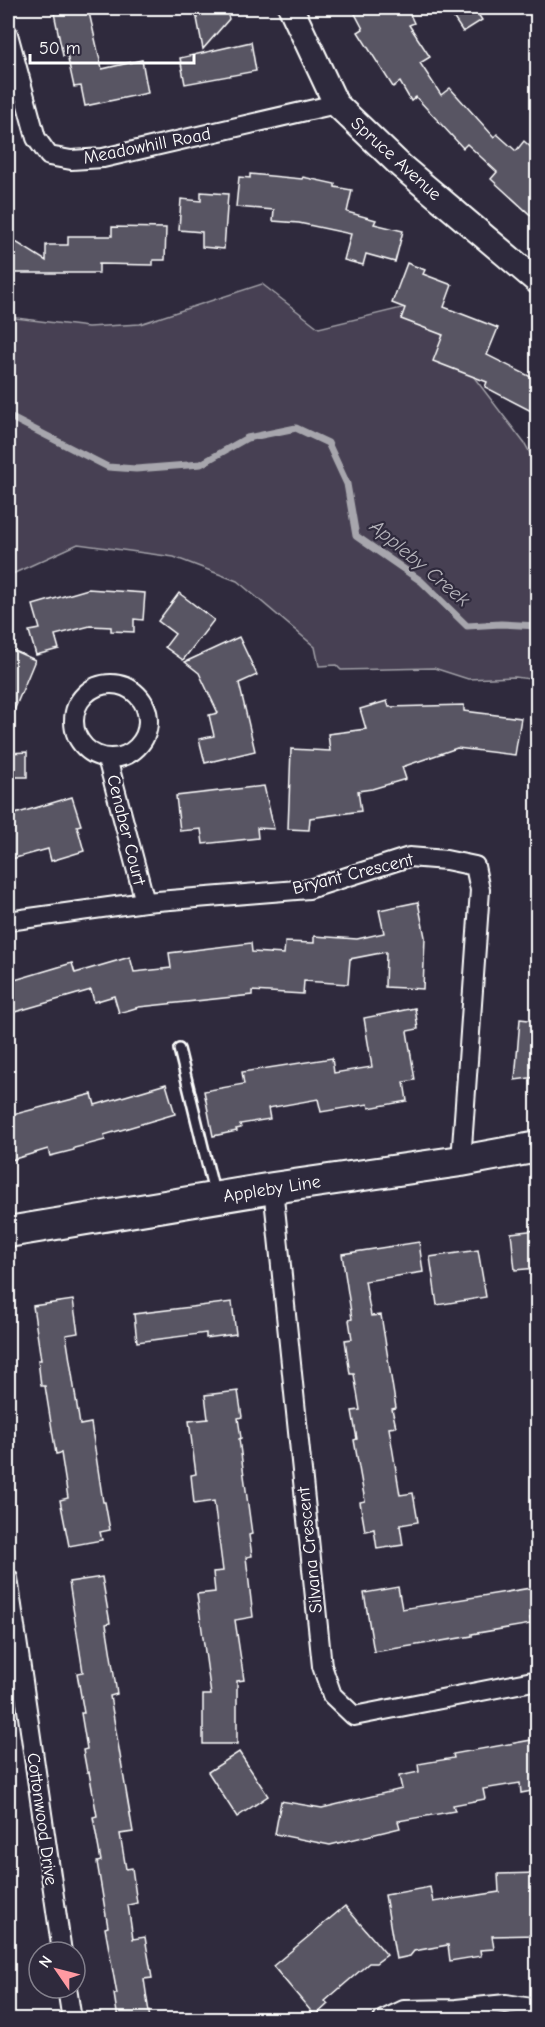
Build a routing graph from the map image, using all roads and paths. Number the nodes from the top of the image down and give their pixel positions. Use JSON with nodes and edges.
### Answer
{"nodes":[{"id":1,"x":291,"y":8,"type":"edge"},
{"id":2,"x":8,"y":34,"type":"edge"},
{"id":3,"x":336,"y":104,"type":"junction"},
{"id":4,"x":537,"y":282,"type":"edge"},
{"id":5,"x":107,"y":758,"type":"junction"},
{"id":6,"x":145,"y":902,"type":"junction"},
{"id":7,"x":8,"y":921,"type":"edge"},
{"id":8,"x":179,"y":1049,"type":"dead end"},
{"id":9,"x":537,"y":1147,"type":"edge"},
{"id":10,"x":461,"y":1161,"type":"junction"},
{"id":11,"x":273,"y":1188,"type":"junction"},
{"id":12,"x":216,"y":1198,"type":"junction"},
{"id":13,"x":8,"y":1233,"type":"edge"},
{"id":14,"x":8,"y":1578,"type":"edge"},
{"id":15,"x":537,"y":1680,"type":"edge"},
{"id":16,"x":60,"y":1940,"type":"edge"},
{"id":17,"x":69,"y":2000,"type":"edge"},
{"id":18,"x":537,"y":2009,"type":"edge"},
{"id":19,"x":72,"y":2019,"type":"edge"},
{"id":20,"x":383,"y":2019,"type":"edge"}],
"edges":[{"from":1,"to":3,"type":"street","name":"Spruce Avenue"},
{"from":2,"to":3,"type":"street","name":"Meadowhill Road"},
{"from":3,"to":4,"type":"street","name":"Spruce Avenue"},
{"from":5,"to":5,"type":"street","name":"Cenaber Court"},
{"from":5,"to":6,"type":"street","name":"Cenaber Court"},
{"from":6,"to":7,"type":"street","name":"Bryant Crescent"},
{"from":6,"to":10,"type":"street","name":"Bryant Crescent"},
{"from":8,"to":12,"type":"lane"},
{"from":9,"to":10,"type":"main road","name":"Appleby Line"},
{"from":10,"to":11,"type":"main road","name":"Appleby Line"},
{"from":11,"to":12,"type":"main road","name":"Appleby Line"},
{"from":11,"to":15,"type":"street","name":"Silvana Crescent"},
{"from":12,"to":13,"type":"main road","name":"Appleby Line"},
{"from":14,"to":16,"type":"street","name":"Cottonwood Drive"},
{"from":17,"to":19,"type":"street"},
{"from":18,"to":20,"type":"street"}]}
